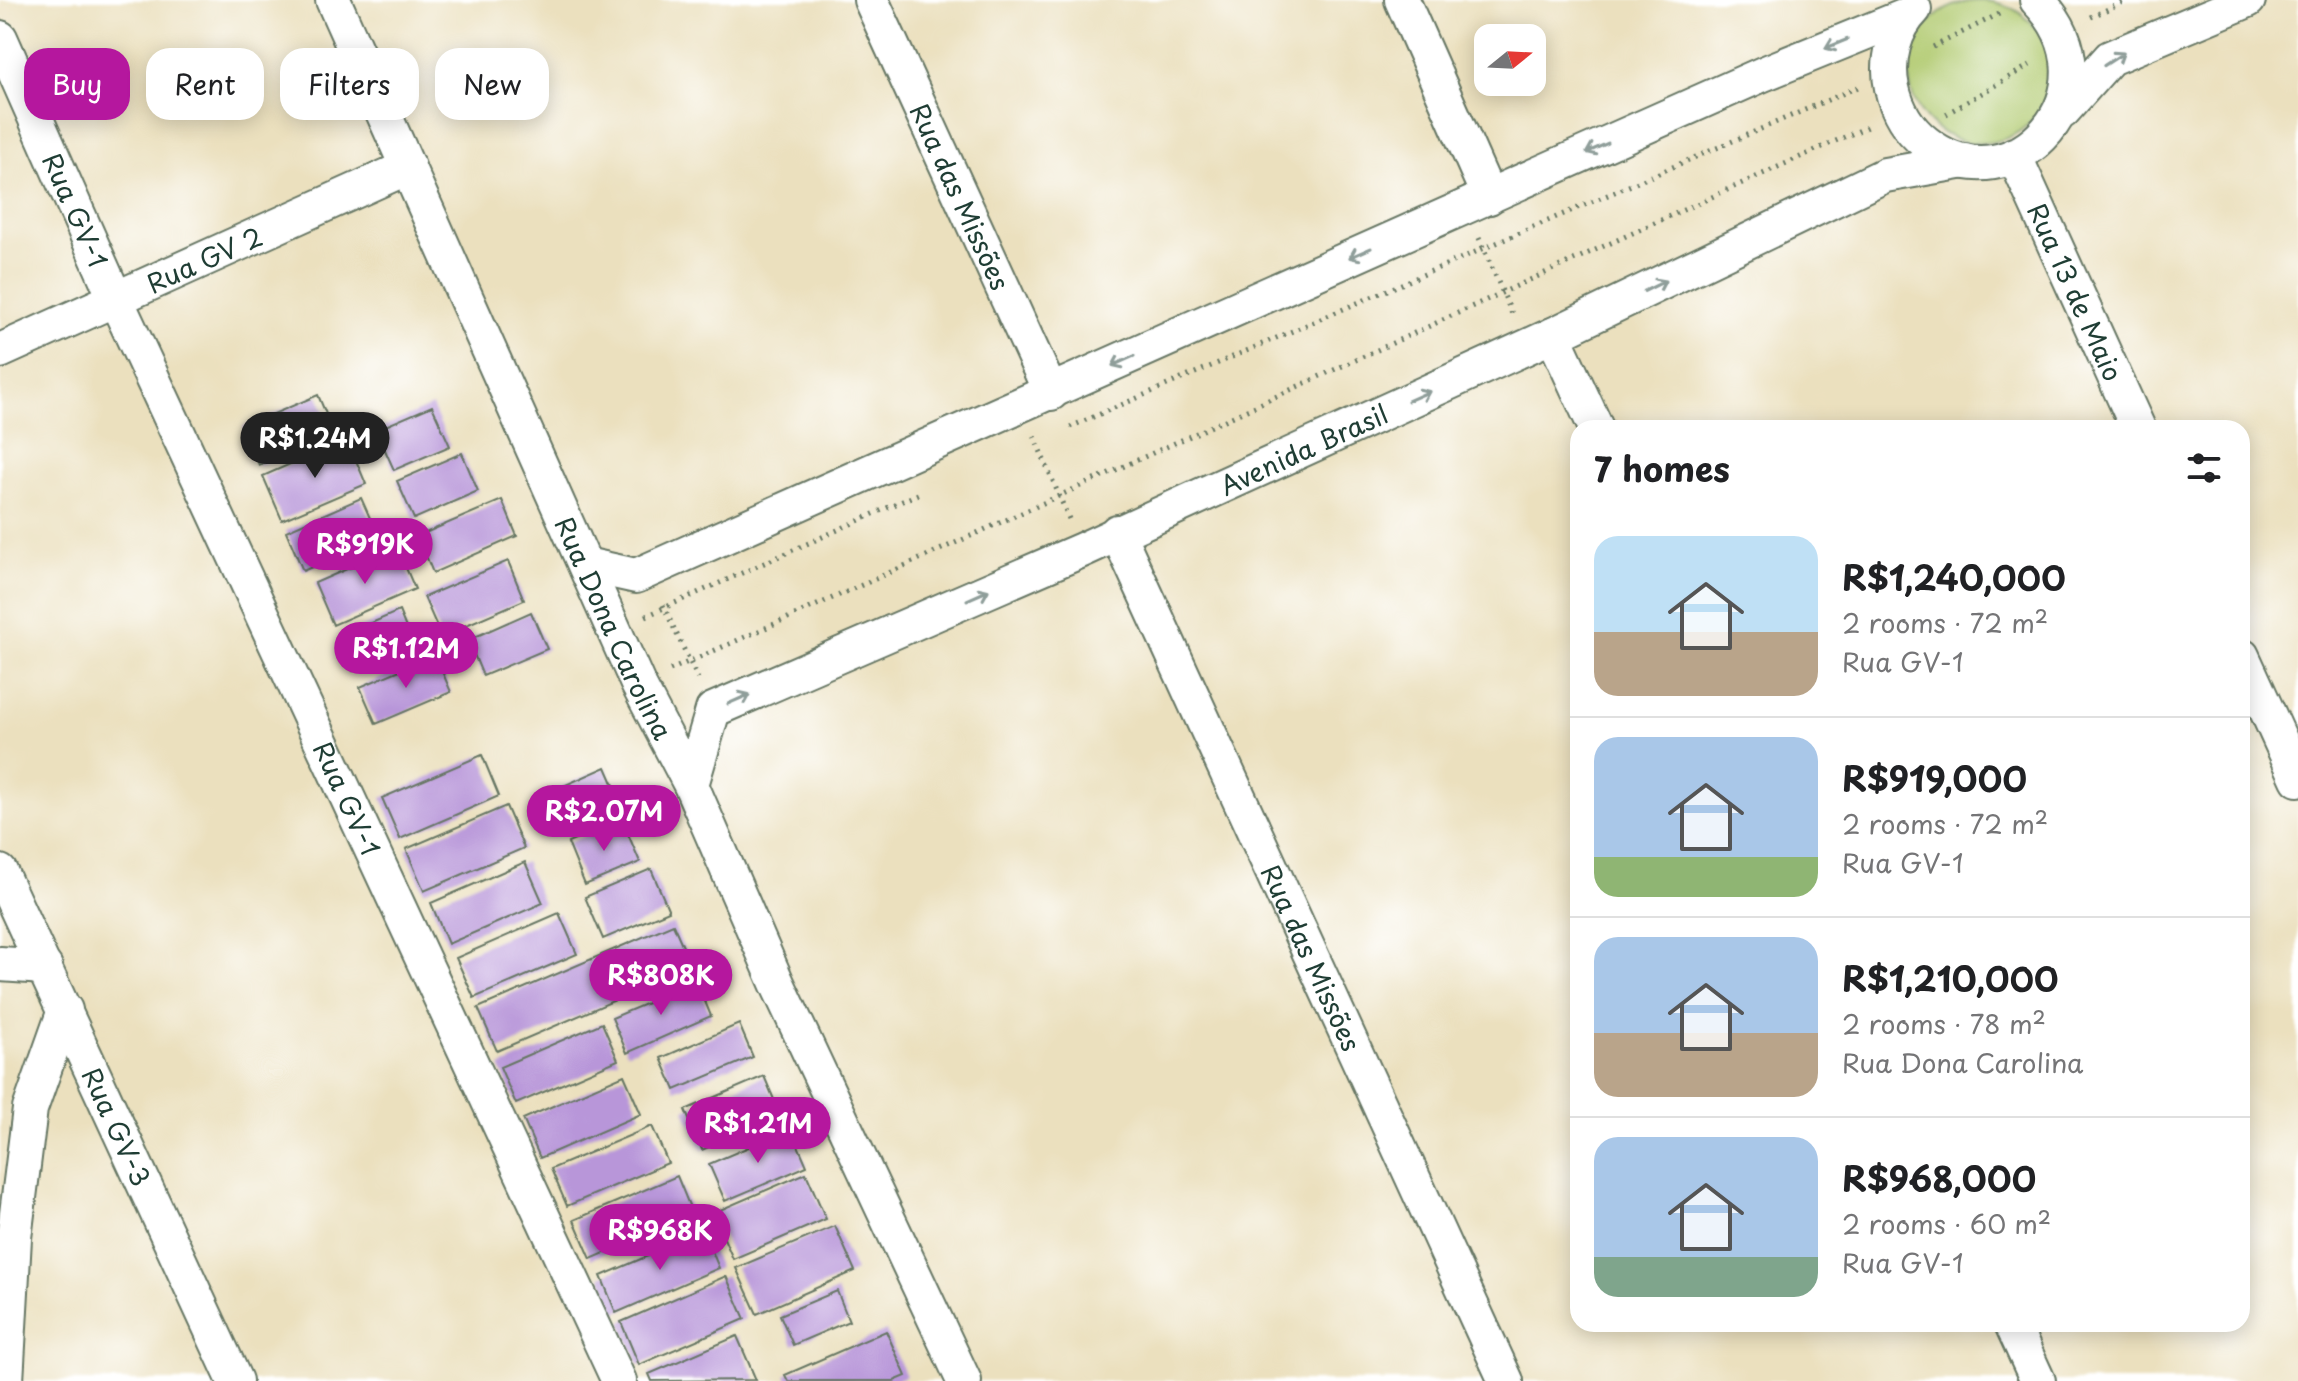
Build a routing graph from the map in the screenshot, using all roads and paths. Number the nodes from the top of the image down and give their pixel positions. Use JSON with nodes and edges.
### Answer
{"nodes":[{"id":1,"x":333,"y":0,"type":"edge"},
{"id":2,"x":871,"y":0,"type":"edge"},
{"id":3,"x":1402,"y":0,"type":"edge"},
{"id":4,"x":2127,"y":0,"type":"edge"},
{"id":5,"x":2248,"y":0,"type":"edge"},
{"id":6,"x":2024,"y":4,"type":"edge"},
{"id":7,"x":1915,"y":8,"type":"edge"},
{"id":8,"x":2060,"y":29,"type":"junction"},
{"id":9,"x":0,"y":38,"type":"edge"},
{"id":10,"x":1889,"y":74,"type":"junction"},
{"id":11,"x":2060,"y":114,"type":"junction"},
{"id":12,"x":1905,"y":121,"type":"junction"},
{"id":13,"x":2014,"y":155,"type":"junction"},
{"id":14,"x":1965,"y":161,"type":"junction"},
{"id":15,"x":408,"y":167,"type":"junction"},
{"id":16,"x":1477,"y":201,"type":"junction"},
{"id":17,"x":1483,"y":248,"type":"junction"},
{"id":18,"x":1501,"y":291,"type":"junction"},
{"id":19,"x":116,"y":300,"type":"junction"},
{"id":20,"x":1540,"y":341,"type":"junction"},
{"id":21,"x":0,"y":351,"type":"edge"},
{"id":22,"x":1036,"y":400,"type":"junction"},
{"id":23,"x":1591,"y":420,"type":"edge"},
{"id":24,"x":2134,"y":420,"type":"edge"},
{"id":25,"x":1065,"y":429,"type":"dead end"},
{"id":26,"x":1050,"y":435,"type":"dead end"},
{"id":27,"x":1036,"y":441,"type":"junction"},
{"id":28,"x":1022,"y":447,"type":"dead end"},
{"id":29,"x":922,"y":492,"type":"dead end"},
{"id":30,"x":1060,"y":498,"type":"junction"},
{"id":31,"x":1117,"y":532,"type":"junction"},
{"id":32,"x":1082,"y":550,"type":"junction"},
{"id":33,"x":586,"y":565,"type":"junction"},
{"id":34,"x":649,"y":571,"type":"junction"},
{"id":35,"x":665,"y":608,"type":"junction"},
{"id":36,"x":614,"y":631,"type":"junction"},
{"id":37,"x":689,"y":662,"type":"junction"},
{"id":38,"x":2250,"y":674,"type":"edge"},
{"id":39,"x":638,"y":684,"type":"junction"},
{"id":40,"x":713,"y":710,"type":"junction"},
{"id":41,"x":2298,"y":779,"type":"edge"},
{"id":42,"x":691,"y":785,"type":"junction"},
{"id":43,"x":0,"y":872,"type":"edge"},
{"id":44,"x":0,"y":964,"type":"edge"},
{"id":45,"x":45,"y":967,"type":"junction"},
{"id":46,"x":65,"y":1010,"type":"junction"},
{"id":47,"x":2016,"y":1332,"type":"edge"},
{"id":48,"x":6,"y":1381,"type":"edge"},
{"id":49,"x":235,"y":1381,"type":"edge"},
{"id":50,"x":619,"y":1381,"type":"edge"},
{"id":51,"x":964,"y":1381,"type":"edge"},
{"id":52,"x":1506,"y":1381,"type":"edge"},
{"id":53,"x":2038,"y":1381,"type":"edge"}],
"edges":[{"from":1,"to":15,"type":"street","name":"Rua Dona Carolina"},
{"from":2,"to":22,"type":"street","name":"Rua das Missões"},
{"from":3,"to":16,"type":"street"},
{"from":4,"to":8,"type":"path"},
{"from":11,"to":5,"type":"street","one_way":true},
{"from":6,"to":8,"type":"street"},
{"from":6,"to":10,"type":"path"},
{"from":7,"to":10,"type":"street"},
{"from":7,"to":16,"type":"street","one_way":true},
{"from":8,"to":11,"type":"street"},
{"from":8,"to":12,"type":"path"},
{"from":9,"to":19,"type":"street","name":"Rua GV-1"},
{"from":10,"to":12,"type":"street"},
{"from":10,"to":17,"type":"path"},
{"from":11,"to":13,"type":"street"},
{"from":12,"to":14,"type":"street"},
{"from":12,"to":18,"type":"path"},
{"from":13,"to":14,"type":"street","name":"Avenida Brasil"},
{"from":13,"to":24,"type":"street","name":"Rua 13 de Maio"},
{"from":20,"to":14,"type":"street","name":"Avenida Brasil","one_way":true},
{"from":15,"to":19,"type":"street","name":"Rua GV 2"},
{"from":15,"to":33,"type":"street","name":"Rua Dona Carolina"},
{"from":16,"to":17,"type":"path"},
{"from":16,"to":22,"type":"street","one_way":true},
{"from":17,"to":18,"type":"path"},
{"from":17,"to":25,"type":"path"},
{"from":18,"to":20,"type":"path"},
{"from":18,"to":30,"type":"path"},
{"from":19,"to":21,"type":"street","name":"Rua GV 2"},
{"from":19,"to":50,"type":"street","name":"Rua GV-1"},
{"from":20,"to":23,"type":"street"},
{"from":31,"to":20,"type":"street","name":"Avenida Brasil","one_way":true},
{"from":22,"to":27,"type":"path"},
{"from":22,"to":34,"type":"street"},
{"from":26,"to":27,"type":"path"},
{"from":27,"to":28,"type":"path"},
{"from":27,"to":30,"type":"path"},
{"from":29,"to":35,"type":"path"},
{"from":30,"to":32,"type":"path"},
{"from":30,"to":37,"type":"path"},
{"from":31,"to":32,"type":"street","name":"Avenida Brasil"},
{"from":31,"to":52,"type":"street","name":"Rua das Missões"},
{"from":40,"to":32,"type":"street","name":"Avenida Brasil","one_way":true},
{"from":33,"to":34,"type":"street"},
{"from":33,"to":36,"type":"street","name":"Rua Dona Carolina"},
{"from":34,"to":35,"type":"path"},
{"from":35,"to":36,"type":"path"},
{"from":35,"to":37,"type":"path"},
{"from":36,"to":39,"type":"street","name":"Rua Dona Carolina"},
{"from":37,"to":39,"type":"path"},
{"from":37,"to":40,"type":"path"},
{"from":38,"to":41,"type":"street"},
{"from":39,"to":42,"type":"street","name":"Rua Dona Carolina"},
{"from":40,"to":42,"type":"street"},
{"from":42,"to":51,"type":"street","name":"Rua Dona Carolina"},
{"from":43,"to":45,"type":"street","name":"Rua GV-3"},
{"from":44,"to":45,"type":"street"},
{"from":45,"to":46,"type":"street","name":"Rua GV-3"},
{"from":46,"to":48,"type":"street"},
{"from":46,"to":49,"type":"street","name":"Rua GV-3"},
{"from":47,"to":53,"type":"street"}]}
